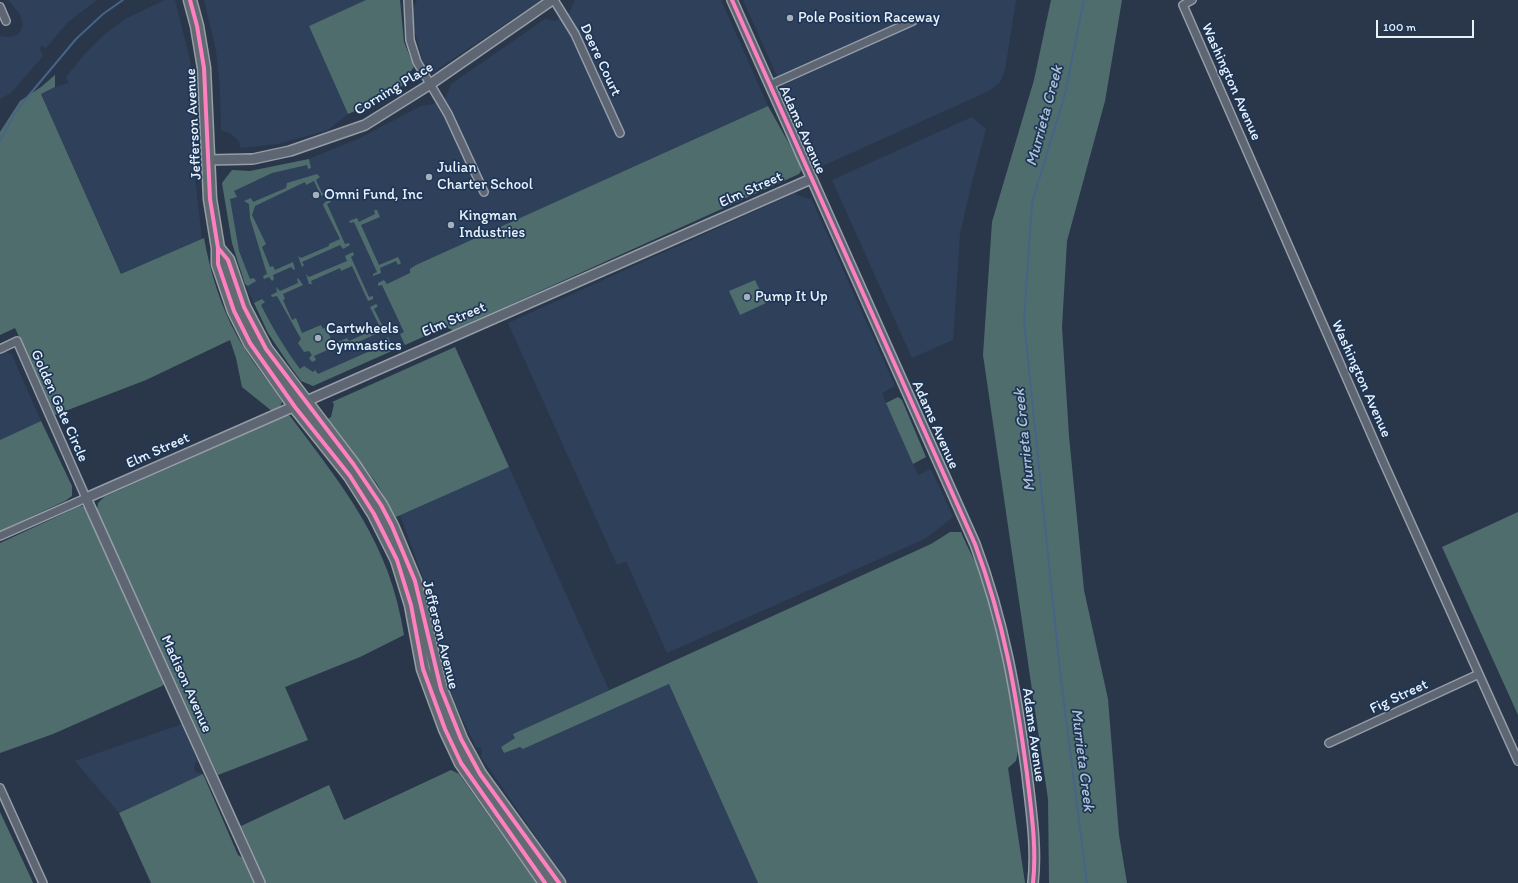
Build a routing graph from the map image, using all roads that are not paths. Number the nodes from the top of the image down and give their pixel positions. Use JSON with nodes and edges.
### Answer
{"nodes":[{"id":1,"x":190,"y":0,"type":"edge"},
{"id":2,"x":408,"y":0,"type":"edge"},
{"id":3,"x":553,"y":0,"type":"edge"},
{"id":4,"x":732,"y":0,"type":"edge"},
{"id":5,"x":1192,"y":0,"type":"edge"},
{"id":6,"x":0,"y":7,"type":"edge"},
{"id":7,"x":6,"y":21,"type":"dead end"},
{"id":8,"x":913,"y":21,"type":"dead end"},
{"id":9,"x":430,"y":85,"type":"junction"},
{"id":10,"x":770,"y":85,"type":"junction"},
{"id":11,"x":620,"y":133,"type":"dead end"},
{"id":12,"x":208,"y":160,"type":"junction"},
{"id":13,"x":811,"y":179,"type":"junction"},
{"id":14,"x":484,"y":192,"type":"dead end"},
{"id":15,"x":218,"y":248,"type":"junction"},
{"id":16,"x":0,"y":348,"type":"edge"},
{"id":17,"x":306,"y":402,"type":"junction"},
{"id":18,"x":295,"y":407,"type":"junction"},
{"id":19,"x":86,"y":498,"type":"junction"},
{"id":20,"x":0,"y":536,"type":"edge"},
{"id":21,"x":387,"y":537,"type":"junction"},
{"id":22,"x":415,"y":580,"type":"junction"},
{"id":23,"x":1479,"y":674,"type":"junction"},
{"id":24,"x":1329,"y":743,"type":"dead end"},
{"id":25,"x":1518,"y":761,"type":"edge"},
{"id":26,"x":0,"y":788,"type":"edge"},
{"id":27,"x":43,"y":883,"type":"edge"},
{"id":28,"x":260,"y":883,"type":"edge"},
{"id":29,"x":545,"y":883,"type":"edge"},
{"id":30,"x":559,"y":883,"type":"edge"},
{"id":31,"x":1033,"y":883,"type":"edge"}],
"edges":[{"from":1,"to":12,"type":"main road","name":"Jefferson Avenue"},
{"from":2,"to":9,"type":"street"},
{"from":3,"to":9,"type":"street","name":"Corning Place"},
{"from":3,"to":11,"type":"street","name":"Deere Court"},
{"from":4,"to":10,"type":"street","name":"Adams Avenue"},
{"from":5,"to":23,"type":"street","name":"Washington Avenue"},
{"from":6,"to":7,"type":"street"},
{"from":8,"to":10,"type":"street"},
{"from":9,"to":12,"type":"street","name":"Corning Place"},
{"from":9,"to":14,"type":"street"},
{"from":10,"to":13,"type":"street","name":"Adams Avenue"},
{"from":12,"to":15,"type":"main road","name":"Jefferson Avenue"},
{"from":13,"to":17,"type":"street","name":"Elm Street"},
{"from":13,"to":31,"type":"street","name":"Adams Avenue"},
{"from":15,"to":17,"type":"main road","name":"Jefferson Avenue"},
{"from":15,"to":18,"type":"main road","name":"Jefferson Avenue"},
{"from":16,"to":19,"type":"street","name":"Golden Gate Circle"},
{"from":17,"to":18,"type":"street","name":"Elm Street"},
{"from":17,"to":22,"type":"main road","name":"Jefferson Avenue"},
{"from":18,"to":19,"type":"street","name":"Elm Street"},
{"from":18,"to":21,"type":"main road","name":"Jefferson Avenue"},
{"from":19,"to":20,"type":"street","name":"Elm Street"},
{"from":19,"to":28,"type":"street","name":"Madison Avenue"},
{"from":21,"to":22,"type":"main road"},
{"from":21,"to":29,"type":"main road","name":"Jefferson Avenue"},
{"from":22,"to":30,"type":"main road","name":"Jefferson Avenue"},
{"from":23,"to":24,"type":"street","name":"Fig Street"},
{"from":23,"to":25,"type":"street","name":"Washington Avenue"},
{"from":26,"to":27,"type":"street"}]}
